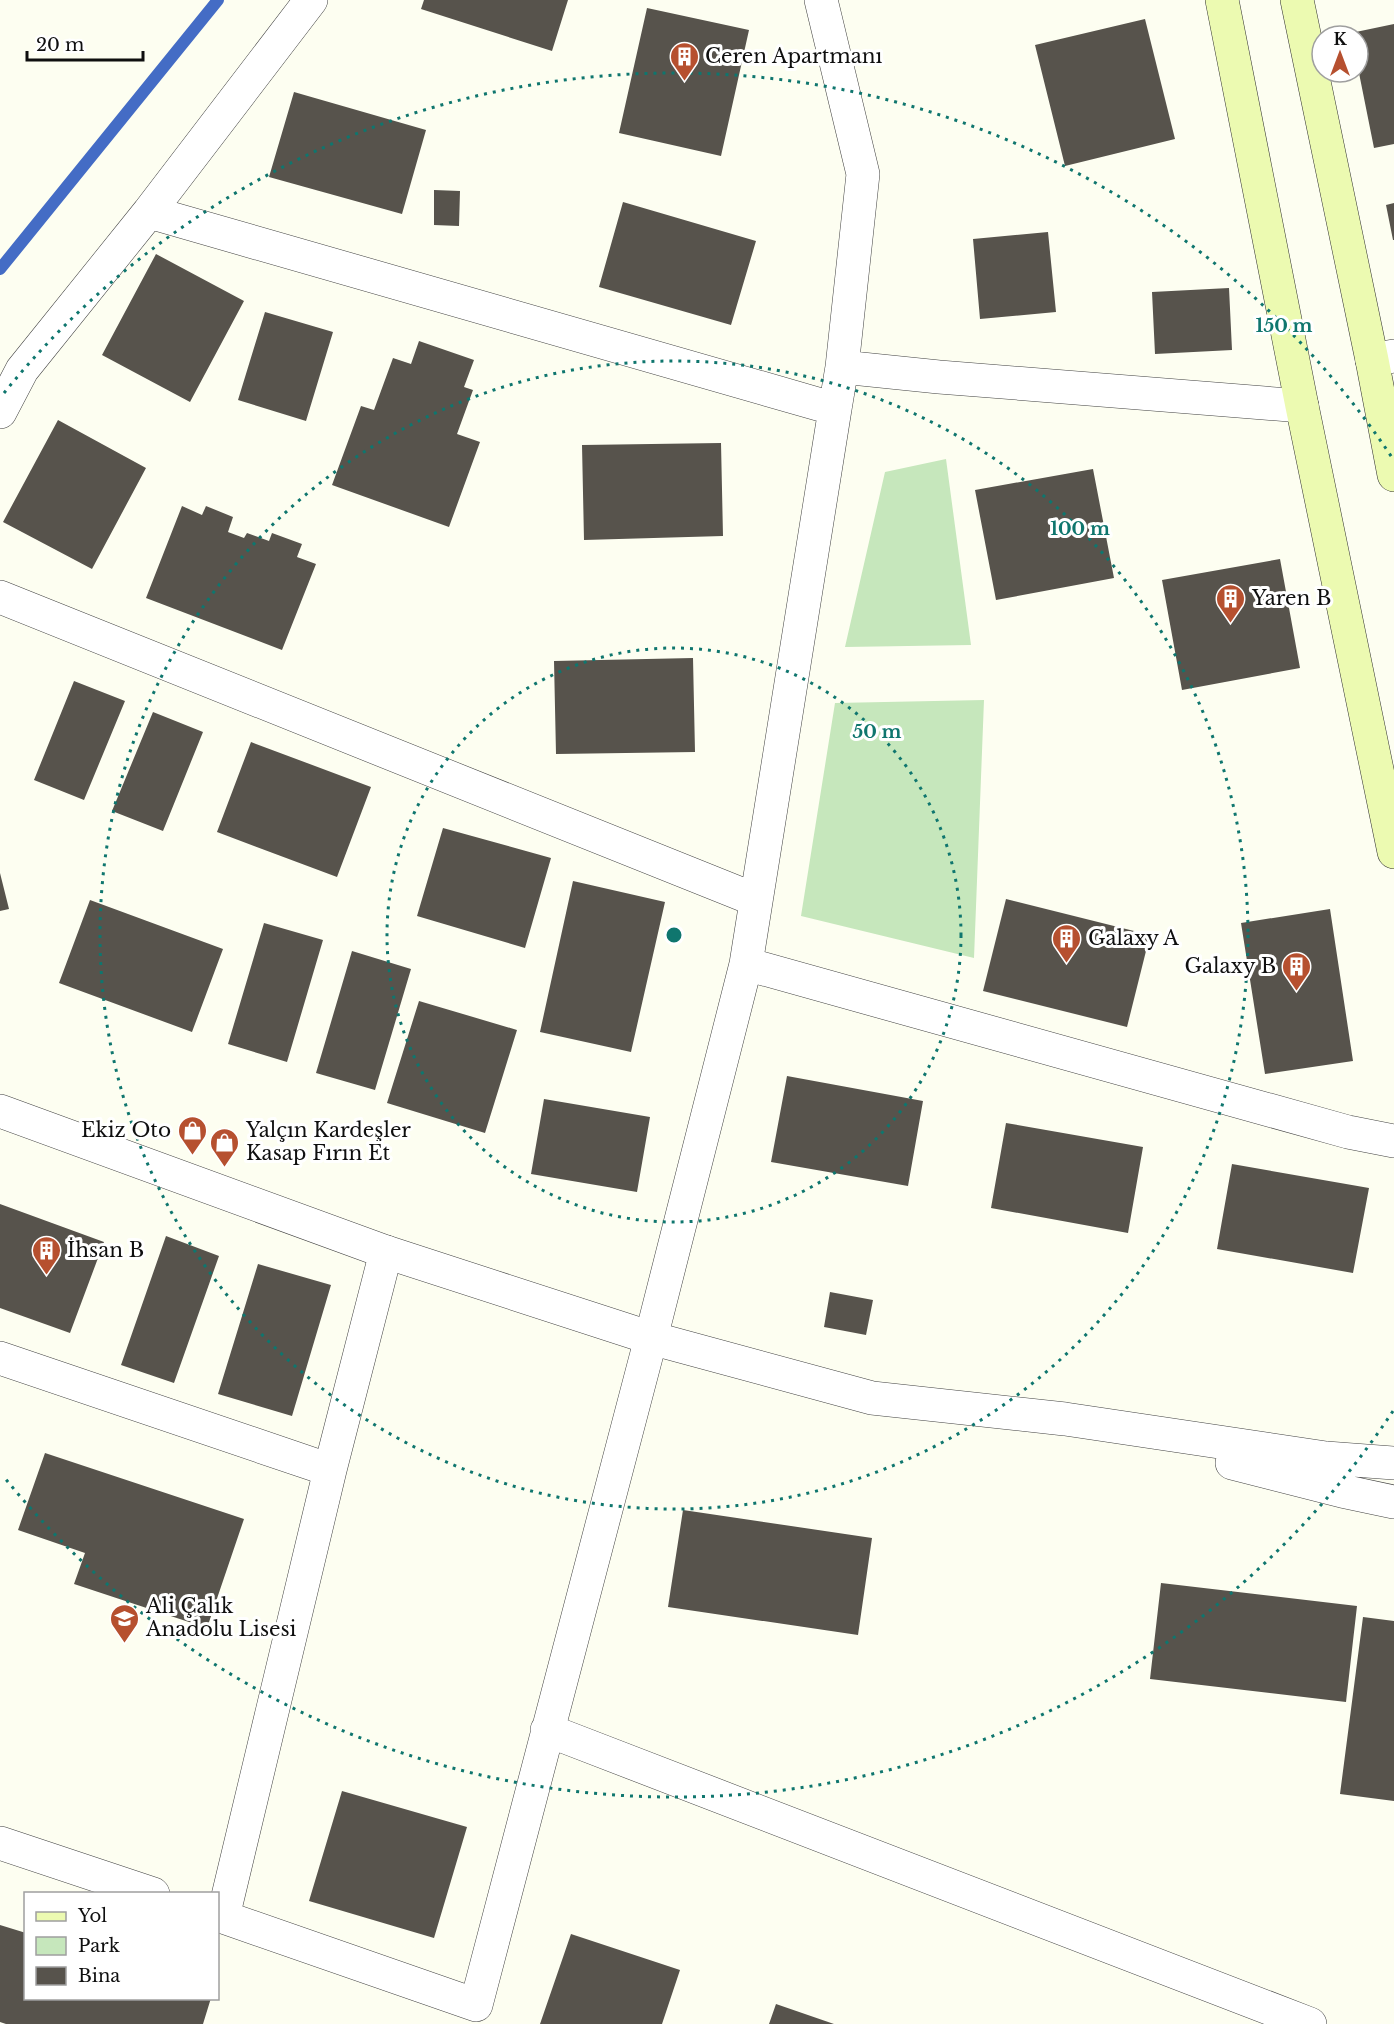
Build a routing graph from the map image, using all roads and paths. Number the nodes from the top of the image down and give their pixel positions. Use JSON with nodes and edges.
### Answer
{"nodes":[{"id":1,"x":311,"y":0,"type":"edge"},
{"id":2,"x":821,"y":0,"type":"edge"},
{"id":3,"x":1222,"y":0,"type":"edge"},
{"id":4,"x":1297,"y":0,"type":"edge"},
{"id":5,"x":149,"y":212,"type":"junction"},
{"id":6,"x":1383,"y":358,"type":"edge"},
{"id":7,"x":842,"y":368,"type":"junction"},
{"id":8,"x":1302,"y":406,"type":"junction"},
{"id":9,"x":835,"y":409,"type":"junction"},
{"id":10,"x":0,"y":412,"type":"edge"},
{"id":11,"x":1394,"y":475,"type":"edge"},
{"id":12,"x":0,"y":597,"type":"edge"},
{"id":13,"x":1394,"y":852,"type":"edge"},
{"id":14,"x":756,"y":900,"type":"junction"},
{"id":15,"x":746,"y":964,"type":"junction"},
{"id":16,"x":0,"y":1111,"type":"edge"},
{"id":17,"x":1394,"y":1141,"type":"edge"},
{"id":18,"x":386,"y":1252,"type":"junction"},
{"id":19,"x":651,"y":1338,"type":"junction"},
{"id":20,"x":0,"y":1358,"type":"edge"},
{"id":21,"x":1065,"y":1419,"type":"junction"},
{"id":22,"x":1394,"y":1463,"type":"edge"},
{"id":23,"x":330,"y":1470,"type":"junction"},
{"id":24,"x":1394,"y":1502,"type":"edge"},
{"id":25,"x":547,"y":1731,"type":"junction"},
{"id":26,"x":0,"y":1843,"type":"edge"},
{"id":27,"x":150,"y":1892,"type":"edge"},
{"id":28,"x":220,"y":1916,"type":"edge"},
{"id":29,"x":473,"y":2015,"type":"edge"},
{"id":30,"x":1310,"y":2024,"type":"edge"}],
"edges":[{"from":1,"to":5,"type":"street"},
{"from":2,"to":7,"type":"street"},
{"from":3,"to":8,"type":"main road"},
{"from":4,"to":6,"type":"main road"},
{"from":5,"to":9,"type":"street"},
{"from":5,"to":10,"type":"street"},
{"from":6,"to":11,"type":"main road"},
{"from":7,"to":8,"type":"street"},
{"from":7,"to":9,"type":"street"},
{"from":8,"to":13,"type":"main road"},
{"from":9,"to":14,"type":"street"},
{"from":12,"to":14,"type":"street"},
{"from":14,"to":15,"type":"street"},
{"from":15,"to":17,"type":"street"},
{"from":15,"to":19,"type":"street"},
{"from":16,"to":18,"type":"street"},
{"from":18,"to":19,"type":"street"},
{"from":18,"to":23,"type":"street"},
{"from":19,"to":21,"type":"street"},
{"from":19,"to":25,"type":"street"},
{"from":20,"to":23,"type":"street"},
{"from":21,"to":22,"type":"street"},
{"from":21,"to":24,"type":"street"},
{"from":23,"to":28,"type":"street"},
{"from":25,"to":29,"type":"street"},
{"from":25,"to":30,"type":"street"},
{"from":26,"to":27,"type":"street"},
{"from":28,"to":29,"type":"street"}]}
